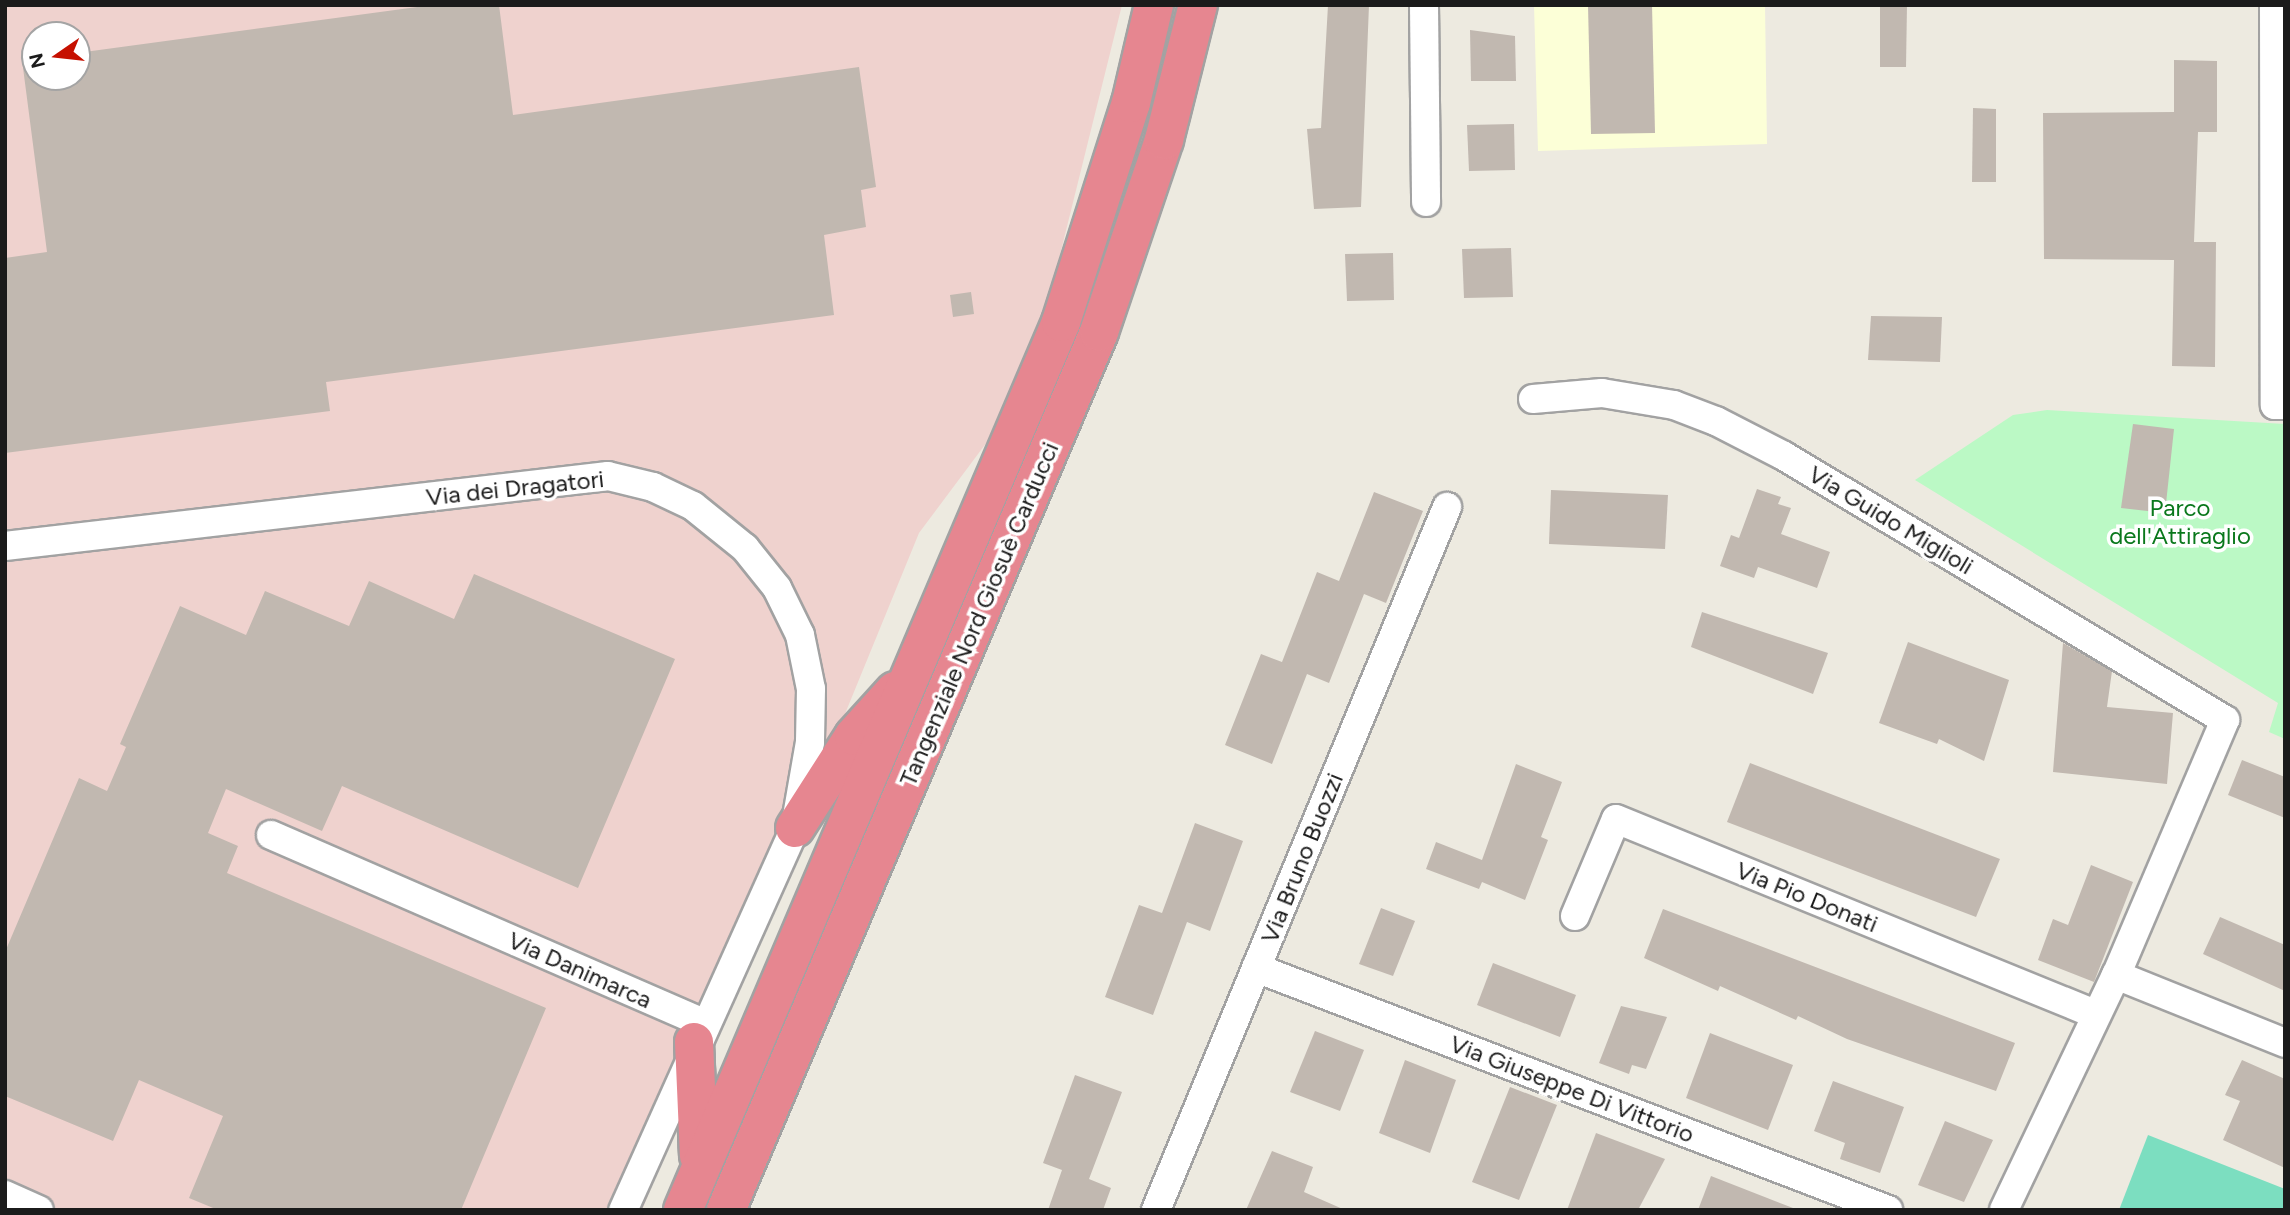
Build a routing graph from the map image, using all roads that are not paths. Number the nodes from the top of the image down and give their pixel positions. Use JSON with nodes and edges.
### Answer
{"nodes":[{"id":1,"x":1154,"y":5,"type":"edge"},
{"id":2,"x":1198,"y":5,"type":"edge"},
{"id":3,"x":1424,"y":5,"type":"edge"},
{"id":4,"x":2274,"y":5,"type":"edge"},
{"id":5,"x":1426,"y":202,"type":"dead end"},
{"id":6,"x":1533,"y":399,"type":"dead end"},
{"id":7,"x":2280,"y":405,"type":"edge"},
{"id":8,"x":1447,"y":507,"type":"dead end"},
{"id":9,"x":5,"y":546,"type":"edge"},
{"id":10,"x":915,"y":669,"type":"junction"},
{"id":11,"x":795,"y":828,"type":"junction"},
{"id":12,"x":271,"y":835,"type":"dead end"},
{"id":13,"x":1575,"y":916,"type":"dead end"},
{"id":14,"x":1256,"y":968,"type":"junction"},
{"id":15,"x":2116,"y":975,"type":"junction"},
{"id":16,"x":2095,"y":1014,"type":"junction"},
{"id":17,"x":699,"y":1033,"type":"junction"},
{"id":18,"x":2285,"y":1043,"type":"edge"},
{"id":19,"x":698,"y":1174,"type":"junction"},
{"id":20,"x":5,"y":1195,"type":"edge"},
{"id":21,"x":39,"y":1210,"type":"edge"},
{"id":22,"x":623,"y":1210,"type":"edge"},
{"id":23,"x":683,"y":1210,"type":"edge"},
{"id":24,"x":726,"y":1210,"type":"edge"},
{"id":25,"x":1156,"y":1210,"type":"edge"},
{"id":26,"x":1888,"y":1210,"type":"edge"},
{"id":27,"x":2004,"y":1210,"type":"edge"}],
"edges":[{"from":1,"to":10,"type":"highway","name":"Tangenziale Nord Giosuè Carducci"},
{"from":2,"to":24,"type":"highway","name":"Tangenziale Nord Giosuè Carducci"},
{"from":3,"to":5,"type":"street"},
{"from":4,"to":7,"type":"street"},
{"from":6,"to":15,"type":"street","name":"Via Guido Miglioli"},
{"from":8,"to":14,"type":"street","name":"Via Bruno Buozzi"},
{"from":9,"to":11,"type":"street","name":"Via dei Dragatori"},
{"from":10,"to":11,"type":"highway"},
{"from":10,"to":19,"type":"highway","name":"Tangenziale Nord Giosuè Carducci"},
{"from":11,"to":17,"type":"street","name":"Via dei Dragatori"},
{"from":12,"to":17,"type":"street","name":"Via Danimarca"},
{"from":13,"to":16,"type":"street","name":"Via Pio Donati"},
{"from":14,"to":25,"type":"street","name":"Via Bruno Buozzi"},
{"from":14,"to":26,"type":"street","name":"Via Giuseppe Di Vittorio"},
{"from":15,"to":16,"type":"street"},
{"from":15,"to":18,"type":"street"},
{"from":16,"to":27,"type":"street"},
{"from":17,"to":19,"type":"highway"},
{"from":17,"to":22,"type":"street"},
{"from":19,"to":23,"type":"highway","name":"Tangenziale Nord Giosuè Carducci"},
{"from":20,"to":21,"type":"street"}]}
